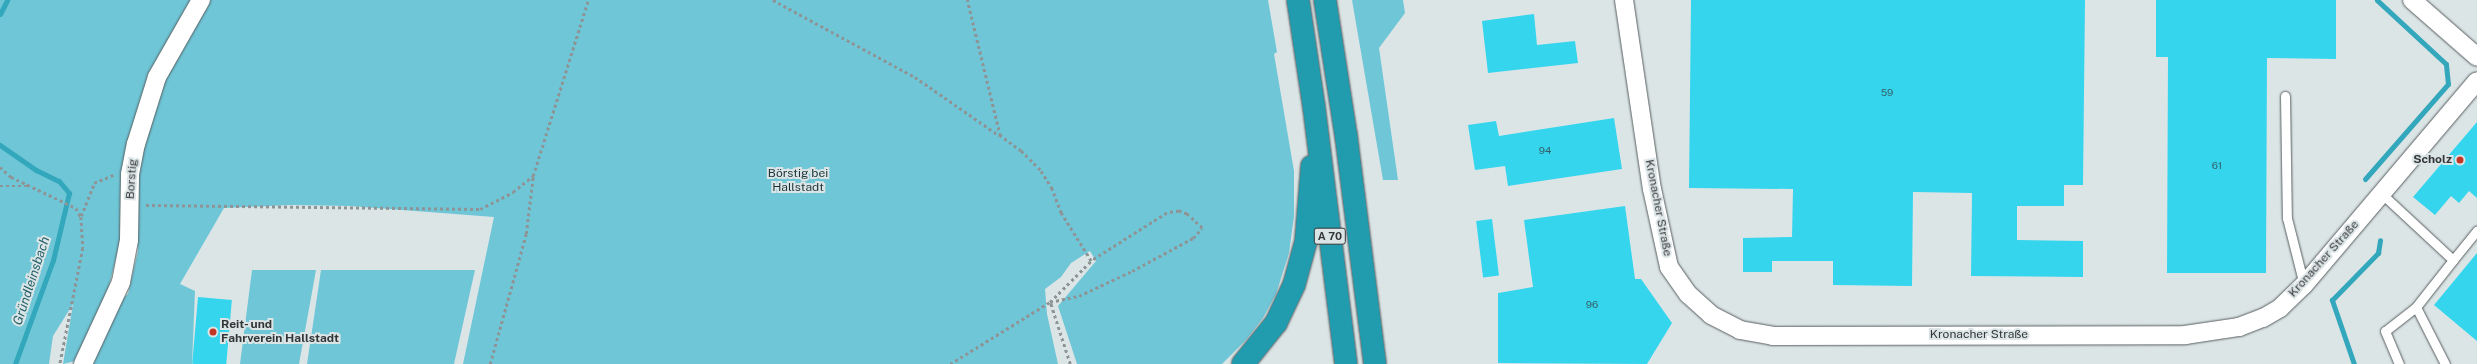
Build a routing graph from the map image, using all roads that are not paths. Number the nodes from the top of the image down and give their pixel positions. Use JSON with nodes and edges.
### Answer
{"nodes":[{"id":1,"x":201,"y":0,"type":"edge"},
{"id":2,"x":1298,"y":0,"type":"edge"},
{"id":3,"x":1325,"y":0,"type":"edge"},
{"id":4,"x":1624,"y":0,"type":"edge"},
{"id":5,"x":2414,"y":1,"type":"edge"},
{"id":6,"x":2477,"y":57,"type":"edge"},
{"id":7,"x":2477,"y":81,"type":"edge"},
{"id":8,"x":2285,"y":96,"type":"dead end"},
{"id":9,"x":1314,"y":107,"type":"junction"},
{"id":10,"x":2382,"y":194,"type":"junction"},
{"id":11,"x":2477,"y":230,"type":"edge"},
{"id":12,"x":2453,"y":260,"type":"junction"},
{"id":13,"x":2304,"y":285,"type":"junction"},
{"id":14,"x":2416,"y":306,"type":"junction"},
{"id":15,"x":83,"y":364,"type":"edge"},
{"id":16,"x":1243,"y":364,"type":"edge"},
{"id":17,"x":1346,"y":364,"type":"edge"},
{"id":18,"x":1375,"y":364,"type":"edge"},
{"id":19,"x":2399,"y":364,"type":"edge"},
{"id":20,"x":2445,"y":364,"type":"edge"}],
"edges":[{"from":1,"to":15,"type":"street","name":"Borstig"},
{"from":2,"to":9,"type":"highway","number":"A 70"},
{"from":3,"to":18,"type":"highway","number":"A 70"},
{"from":4,"to":13,"type":"street","name":"Kronacher Straße"},
{"from":5,"to":6,"type":"street"},
{"from":7,"to":10,"type":"street","name":"Kronacher Straße"},
{"from":8,"to":13,"type":"lane"},
{"from":9,"to":16,"type":"highway"},
{"from":9,"to":17,"type":"highway","number":"A 70"},
{"from":10,"to":12,"type":"lane"},
{"from":10,"to":13,"type":"street","name":"Kronacher Straße"},
{"from":11,"to":12,"type":"lane"},
{"from":12,"to":14,"type":"lane"},
{"from":14,"to":19,"type":"lane"},
{"from":14,"to":20,"type":"lane"}]}
